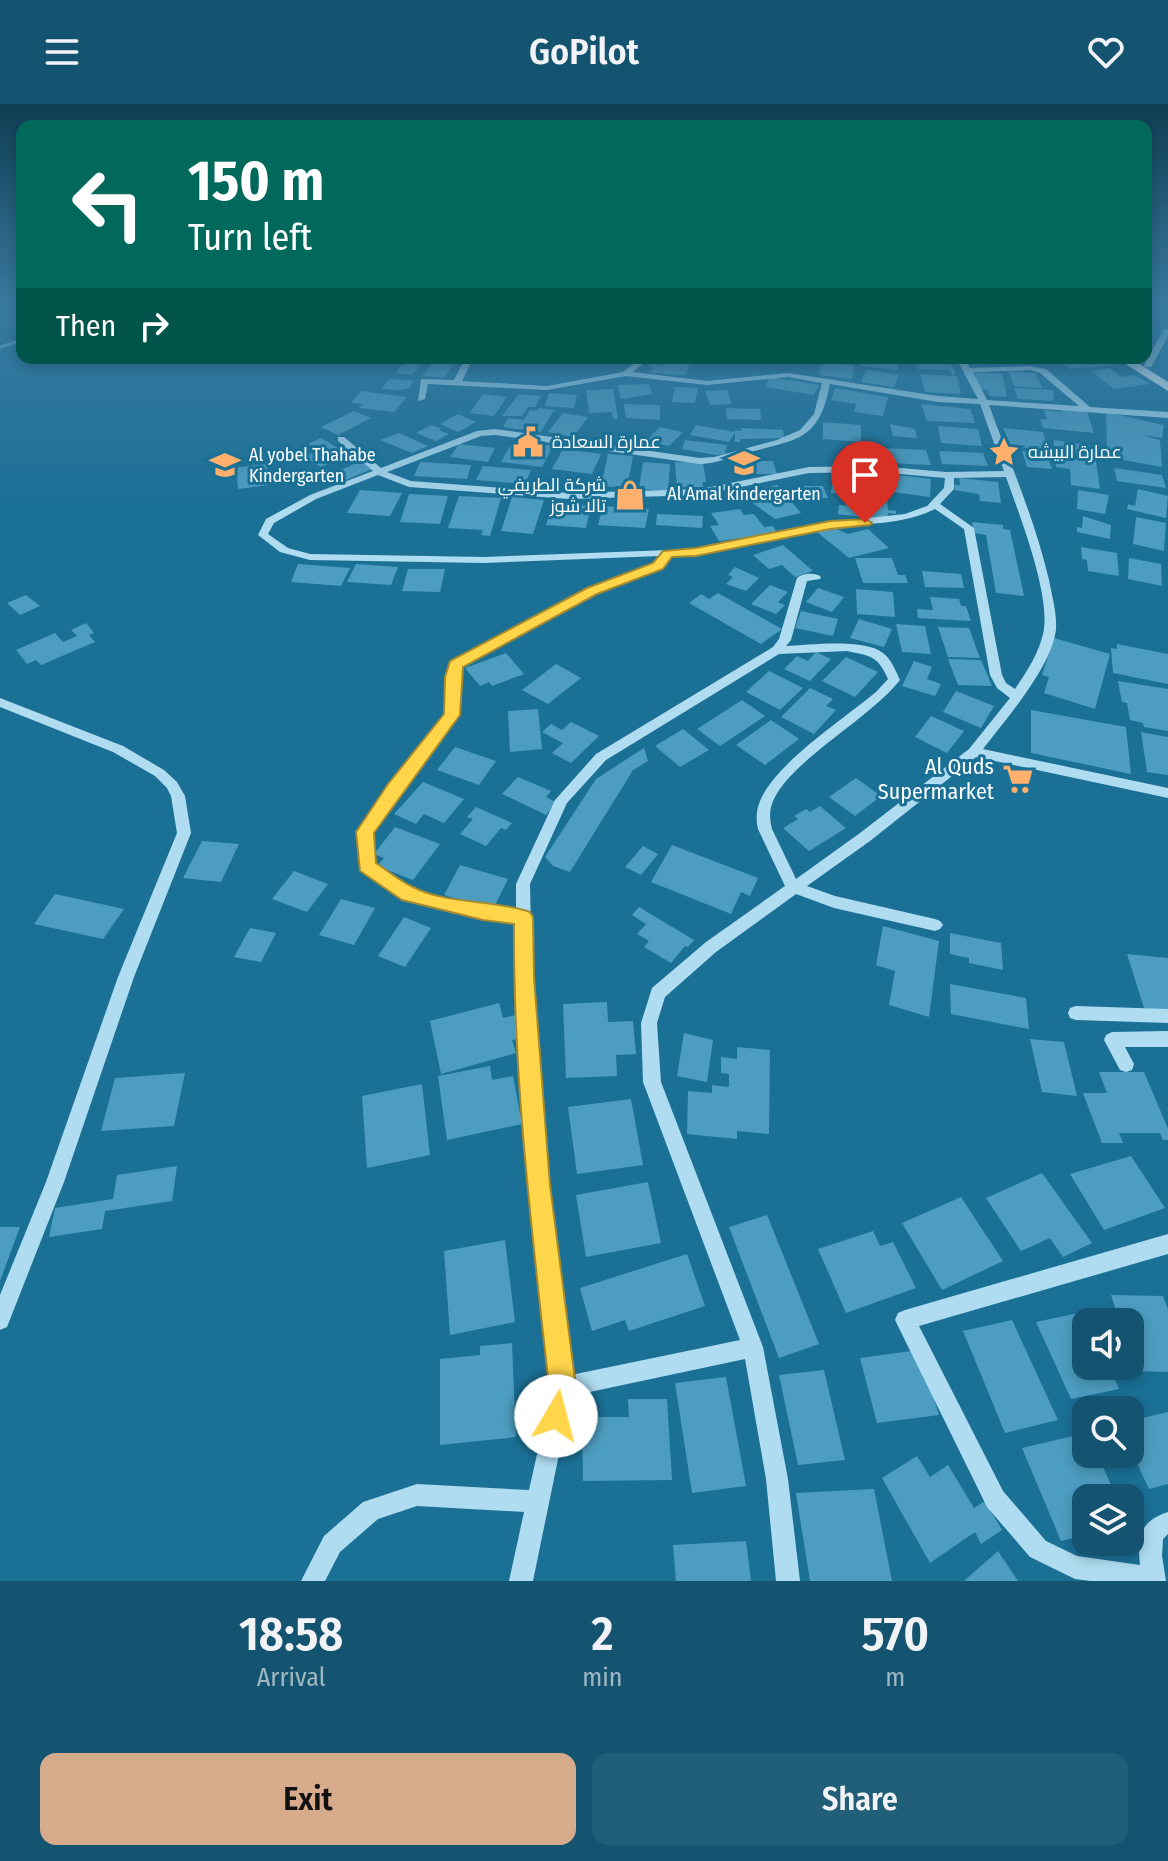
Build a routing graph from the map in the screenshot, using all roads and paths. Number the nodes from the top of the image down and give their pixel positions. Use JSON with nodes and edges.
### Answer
{"nodes":[{"id":1,"x":461,"y":374,"type":"edge"},
{"id":2,"x":626,"y":374,"type":"joint"},
{"id":3,"x":970,"y":374,"type":"edge"},
{"id":4,"x":1046,"y":374,"type":"edge"},
{"id":5,"x":1147,"y":374,"type":"edge"},
{"id":6,"x":827,"y":380,"type":"junction"},
{"id":7,"x":456,"y":384,"type":"junction"},
{"id":8,"x":1168,"y":387,"type":"edge"},
{"id":9,"x":421,"y":399,"type":"dead end"},
{"id":10,"x":983,"y":401,"type":"junction"},
{"id":11,"x":1086,"y":408,"type":"junction"},
{"id":12,"x":1168,"y":418,"type":"edge"},
{"id":13,"x":341,"y":439,"type":"dead end"},
{"id":14,"x":721,"y":461,"type":"junction"},
{"id":15,"x":381,"y":473,"type":"junction"},
{"id":16,"x":1010,"y":474,"type":"junction"},
{"id":17,"x":950,"y":475,"type":"junction"},
{"id":18,"x":715,"y":489,"type":"junction"},
{"id":19,"x":934,"y":504,"type":"junction"},
{"id":20,"x":668,"y":553,"type":"junction"},
{"id":21,"x":816,"y":577,"type":"dead end"},
{"id":22,"x":777,"y":650,"type":"junction"},
{"id":23,"x":1017,"y":697,"type":"junction"},
{"id":24,"x":0,"y":702,"type":"edge"},
{"id":25,"x":974,"y":752,"type":"junction"},
{"id":26,"x":1168,"y":793,"type":"edge"},
{"id":27,"x":793,"y":887,"type":"junction"},
{"id":28,"x":524,"y":917,"type":"junction"},
{"id":29,"x":935,"y":925,"type":"dead end"},
{"id":30,"x":1076,"y":1013,"type":"dead end"},
{"id":31,"x":1168,"y":1016,"type":"edge"},
{"id":32,"x":1168,"y":1039,"type":"edge"},
{"id":33,"x":1126,"y":1064,"type":"dead end"},
{"id":34,"x":1166,"y":1250,"type":"edge"},
{"id":35,"x":0,"y":1320,"type":"edge"},
{"id":36,"x":753,"y":1347,"type":"junction"},
{"id":37,"x":562,"y":1387,"type":"junction"},
{"id":38,"x":536,"y":1502,"type":"junction"},
{"id":39,"x":1168,"y":1523,"type":"edge"},
{"id":40,"x":1154,"y":1580,"type":"edge"},
{"id":41,"x":313,"y":1581,"type":"edge"},
{"id":42,"x":521,"y":1581,"type":"edge"},
{"id":43,"x":788,"y":1581,"type":"edge"}],
"edges":[{"from":1,"to":7,"type":"street"},
{"from":2,"to":6,"type":"street"},
{"from":2,"to":7,"type":"street"},
{"from":3,"to":10,"type":"street"},
{"from":4,"to":11,"type":"street"},
{"from":5,"to":8,"type":"main road"},
{"from":6,"to":10,"type":"street"},
{"from":6,"to":14,"type":"street"},
{"from":7,"to":9,"type":"street"},
{"from":10,"to":11,"type":"street"},
{"from":10,"to":16,"type":"street"},
{"from":11,"to":12,"type":"street"},
{"from":13,"to":15,"type":"street"},
{"from":14,"to":15,"type":"street"},
{"from":14,"to":18,"type":"street"},
{"from":15,"to":18,"type":"street"},
{"from":15,"to":20,"type":"street"},
{"from":16,"to":17,"type":"street"},
{"from":16,"to":23,"type":"street"},
{"from":17,"to":18,"type":"street"},
{"from":17,"to":19,"type":"street"},
{"from":19,"to":20,"type":"street"},
{"from":19,"to":23,"type":"street"},
{"from":20,"to":28,"type":"street"},
{"from":21,"to":22,"type":"street"},
{"from":22,"to":27,"type":"street"},
{"from":22,"to":28,"type":"street"},
{"from":23,"to":25,"type":"street"},
{"from":24,"to":35,"type":"street"},
{"from":25,"to":26,"type":"street"},
{"from":25,"to":27,"type":"street"},
{"from":27,"to":29,"type":"street"},
{"from":27,"to":36,"type":"street"},
{"from":28,"to":37,"type":"street"},
{"from":30,"to":31,"type":"street"},
{"from":32,"to":33,"type":"street"},
{"from":34,"to":40,"type":"street"},
{"from":36,"to":37,"type":"street"},
{"from":36,"to":43,"type":"street"},
{"from":37,"to":38,"type":"street"},
{"from":38,"to":41,"type":"street"},
{"from":38,"to":42,"type":"street"},
{"from":39,"to":40,"type":"street"}]}
